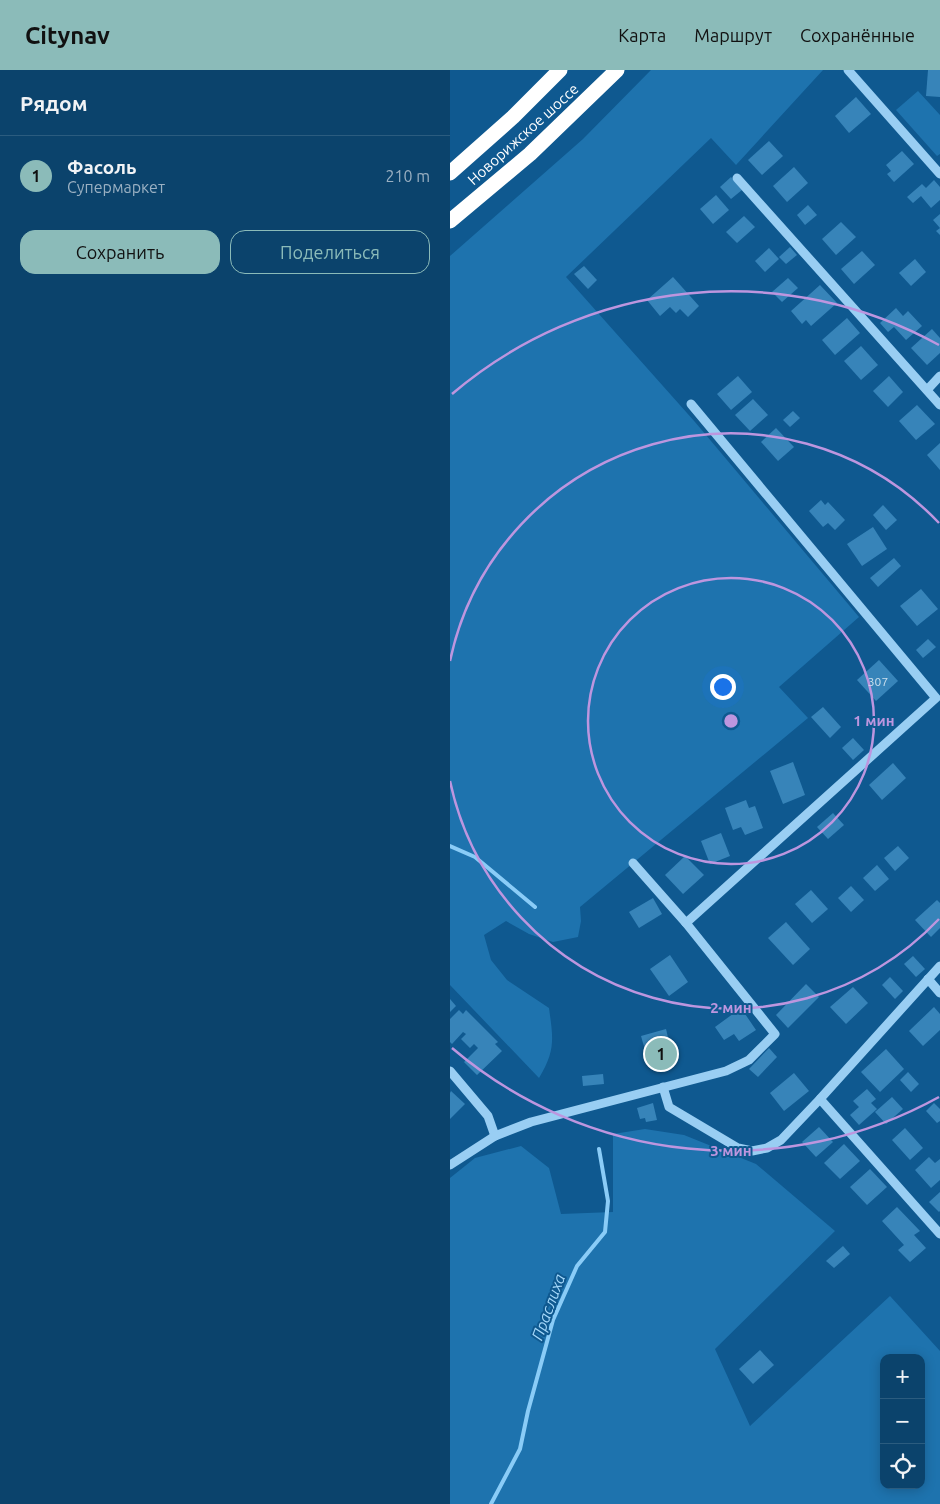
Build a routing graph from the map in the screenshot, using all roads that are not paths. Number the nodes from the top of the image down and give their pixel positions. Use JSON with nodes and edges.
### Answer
{"nodes":[{"id":1,"x":560,"y":70,"type":"edge"},
{"id":2,"x":617,"y":70,"type":"edge"},
{"id":3,"x":848,"y":70,"type":"edge"},
{"id":4,"x":450,"y":173,"type":"edge"},
{"id":5,"x":940,"y":174,"type":"edge"},
{"id":6,"x":737,"y":178,"type":"dead end"},
{"id":7,"x":450,"y":221,"type":"edge"},
{"id":8,"x":940,"y":376,"type":"edge"},
{"id":9,"x":927,"y":390,"type":"junction"},
{"id":10,"x":690,"y":404,"type":"dead end"},
{"id":11,"x":940,"y":404,"type":"edge"},
{"id":12,"x":633,"y":863,"type":"dead end"},
{"id":13,"x":686,"y":923,"type":"junction"},
{"id":14,"x":940,"y":966,"type":"edge"},
{"id":15,"x":928,"y":979,"type":"junction"},
{"id":16,"x":940,"y":992,"type":"edge"},
{"id":17,"x":450,"y":1071,"type":"edge"},
{"id":18,"x":664,"y":1088,"type":"junction"},
{"id":19,"x":820,"y":1099,"type":"junction"},
{"id":20,"x":495,"y":1136,"type":"junction"},
{"id":21,"x":450,"y":1165,"type":"edge"},
{"id":22,"x":940,"y":1234,"type":"edge"}],
"edges":[{"from":1,"to":4,"type":"highway","name":"Новорижское шоссе"},
{"from":2,"to":7,"type":"highway","name":"Новорижское шоссе"},
{"from":3,"to":5,"type":"street"},
{"from":6,"to":9,"type":"street"},
{"from":8,"to":9,"type":"street"},
{"from":9,"to":11,"type":"street"},
{"from":10,"to":13,"type":"street"},
{"from":12,"to":13,"type":"street"},
{"from":13,"to":18,"type":"street"},
{"from":14,"to":15,"type":"street"},
{"from":15,"to":16,"type":"street"},
{"from":15,"to":19,"type":"street"},
{"from":17,"to":20,"type":"street"},
{"from":18,"to":19,"type":"street"},
{"from":18,"to":20,"type":"street"},
{"from":19,"to":22,"type":"street"},
{"from":20,"to":21,"type":"street"}]}
